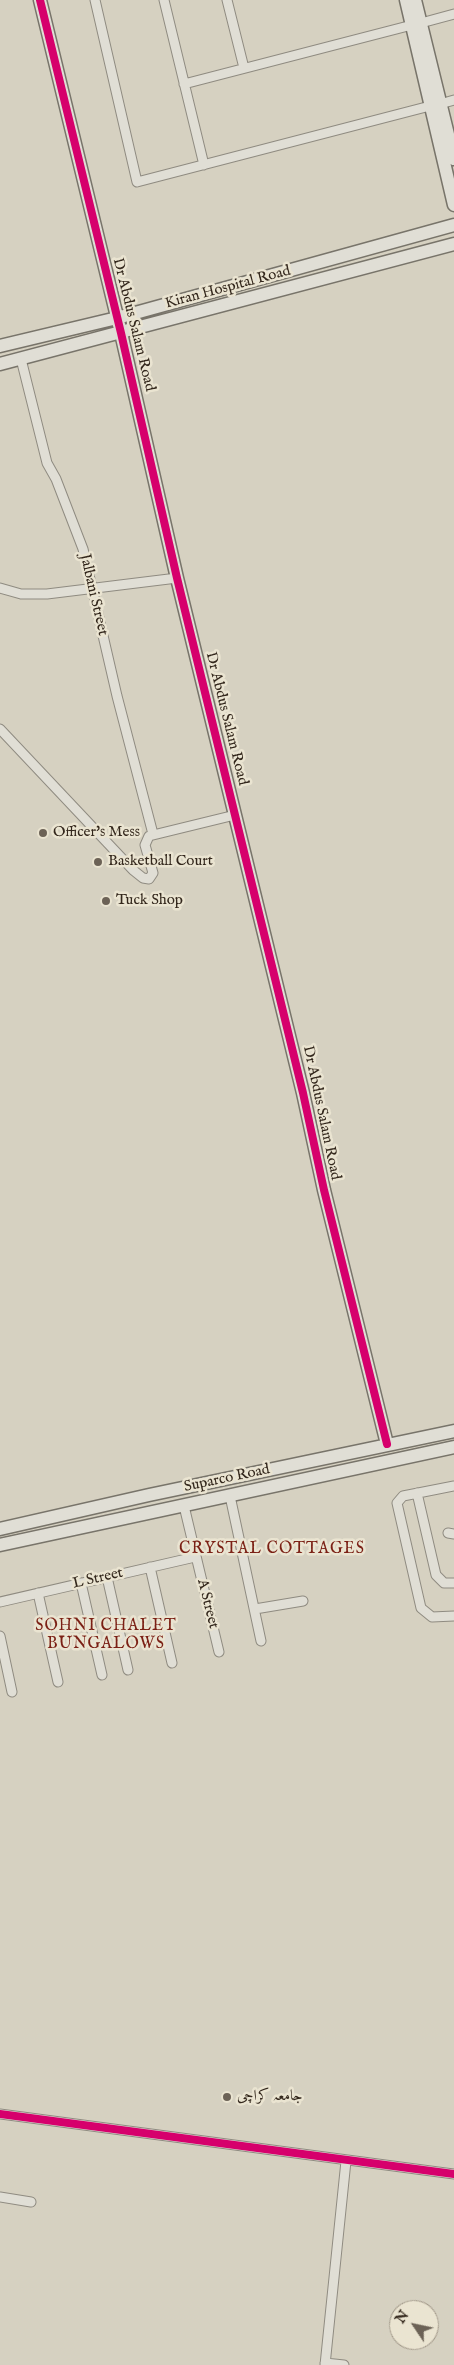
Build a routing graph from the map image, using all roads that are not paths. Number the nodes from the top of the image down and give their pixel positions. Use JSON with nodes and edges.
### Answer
{"nodes":[{"id":1,"x":40,"y":0,"type":"edge"},
{"id":2,"x":95,"y":0,"type":"edge"},
{"id":3,"x":164,"y":0,"type":"edge"},
{"id":4,"x":227,"y":0,"type":"edge"},
{"id":5,"x":406,"y":0,"type":"edge"},
{"id":6,"x":415,"y":0,"type":"edge"},
{"id":7,"x":454,"y":14,"type":"edge"},
{"id":8,"x":416,"y":24,"type":"junction"},
{"id":9,"x":244,"y":68,"type":"junction"},
{"id":10,"x":184,"y":84,"type":"junction"},
{"id":11,"x":454,"y":100,"type":"edge"},
{"id":12,"x":435,"y":105,"type":"junction"},
{"id":13,"x":451,"y":162,"type":"edge"},
{"id":14,"x":204,"y":165,"type":"junction"},
{"id":15,"x":453,"y":199,"type":"edge"},
{"id":16,"x":454,"y":225,"type":"edge"},
{"id":17,"x":454,"y":244,"type":"edge"},
{"id":18,"x":385,"y":245,"type":"junction"},
{"id":19,"x":388,"y":262,"type":"junction"},
{"id":20,"x":117,"y":318,"type":"junction"},
{"id":21,"x":121,"y":333,"type":"junction"},
{"id":22,"x":0,"y":346,"type":"edge"},
{"id":23,"x":20,"y":359,"type":"junction"},
{"id":24,"x":0,"y":364,"type":"edge"},
{"id":25,"x":177,"y":578,"type":"junction"},
{"id":26,"x":0,"y":588,"type":"edge"},
{"id":27,"x":91,"y":588,"type":"junction"},
{"id":28,"x":0,"y":729,"type":"edge"},
{"id":29,"x":235,"y":815,"type":"junction"},
{"id":30,"x":153,"y":834,"type":"junction"},
{"id":31,"x":454,"y":1431,"type":"edge"},
{"id":32,"x":387,"y":1444,"type":"junction"},
{"id":33,"x":454,"y":1448,"type":"edge"},
{"id":34,"x":454,"y":1486,"type":"edge"},
{"id":35,"x":418,"y":1493,"type":"junction"},
{"id":36,"x":230,"y":1496,"type":"junction"},
{"id":37,"x":184,"y":1506,"type":"junction"},
{"id":38,"x":86,"y":1510,"type":"junction"},
{"id":39,"x":90,"y":1525,"type":"junction"},
{"id":40,"x":0,"y":1530,"type":"edge"},
{"id":41,"x":0,"y":1546,"type":"edge"},
{"id":42,"x":195,"y":1557,"type":"junction"},
{"id":43,"x":150,"y":1567,"type":"junction"},
{"id":44,"x":107,"y":1577,"type":"junction"},
{"id":45,"x":80,"y":1583,"type":"junction"},
{"id":46,"x":454,"y":1583,"type":"edge"},
{"id":47,"x":38,"y":1593,"type":"junction"},
{"id":48,"x":303,"y":1601,"type":"dead end"},
{"id":49,"x":0,"y":1602,"type":"edge"},
{"id":50,"x":254,"y":1609,"type":"junction"},
{"id":51,"x":454,"y":1616,"type":"edge"},
{"id":52,"x":0,"y":1636,"type":"edge"},
{"id":53,"x":261,"y":1641,"type":"dead end"},
{"id":54,"x":219,"y":1652,"type":"dead end"},
{"id":55,"x":172,"y":1663,"type":"dead end"},
{"id":56,"x":128,"y":1670,"type":"dead end"},
{"id":57,"x":102,"y":1676,"type":"dead end"},
{"id":58,"x":58,"y":1682,"type":"dead end"},
{"id":59,"x":12,"y":1692,"type":"dead end"},
{"id":60,"x":0,"y":2114,"type":"edge"},
{"id":61,"x":346,"y":2160,"type":"junction"},
{"id":62,"x":454,"y":2174,"type":"edge"},
{"id":63,"x":0,"y":2197,"type":"edge"},
{"id":64,"x":31,"y":2202,"type":"dead end"},
{"id":65,"x":325,"y":2364,"type":"edge"},
{"id":66,"x":344,"y":2365,"type":"edge"}],
"edges":[{"from":1,"to":20,"type":"main road","name":"Dr Abdus Salam Road"},
{"from":2,"to":14,"type":"street"},
{"from":3,"to":10,"type":"street"},
{"from":4,"to":9,"type":"street"},
{"from":5,"to":8,"type":"main road"},
{"from":6,"to":8,"type":"main road"},
{"from":7,"to":8,"type":"street"},
{"from":8,"to":9,"type":"street"},
{"from":8,"to":12,"type":"main road"},
{"from":9,"to":10,"type":"street"},
{"from":10,"to":14,"type":"street"},
{"from":11,"to":12,"type":"street"},
{"from":12,"to":13,"type":"main road"},
{"from":12,"to":14,"type":"street"},
{"from":13,"to":15,"type":"main road"},
{"from":16,"to":18,"type":"main road","name":"Kiran Hospital Road"},
{"from":17,"to":19,"type":"main road","name":"Kiran Hospital Road"},
{"from":18,"to":19,"type":"main road"},
{"from":18,"to":20,"type":"main road","name":"Kiran Hospital Road"},
{"from":19,"to":21,"type":"main road","name":"Kiran Hospital Road"},
{"from":20,"to":21,"type":"main road","name":"Dr Abdus Salam Road"},
{"from":20,"to":22,"type":"main road","name":"Kiran Hospital Road"},
{"from":21,"to":23,"type":"main road","name":"Kiran Hospital Road"},
{"from":21,"to":25,"type":"main road","name":"Dr Abdus Salam Road"},
{"from":23,"to":24,"type":"main road","name":"Kiran Hospital Road"},
{"from":23,"to":27,"type":"street","name":"Jalbani Street"},
{"from":25,"to":27,"type":"street"},
{"from":25,"to":29,"type":"main road","name":"Dr Abdus Salam Road"},
{"from":26,"to":27,"type":"street"},
{"from":27,"to":30,"type":"street","name":"Jalbani Street"},
{"from":28,"to":30,"type":"street"},
{"from":29,"to":30,"type":"street"},
{"from":29,"to":32,"type":"main road","name":"Dr Abdus Salam Road"},
{"from":31,"to":32,"type":"main road","name":"Suparco Road"},
{"from":32,"to":38,"type":"main road","name":"Suparco Road"},
{"from":33,"to":36,"type":"main road","name":"Suparco Road"},
{"from":34,"to":35,"type":"street"},
{"from":35,"to":46,"type":"street"},
{"from":35,"to":51,"type":"street"},
{"from":36,"to":37,"type":"main road","name":"Suparco Road"},
{"from":36,"to":50,"type":"street"},
{"from":37,"to":39,"type":"main road","name":"Suparco Road"},
{"from":37,"to":42,"type":"street","name":"A Street"},
{"from":38,"to":39,"type":"main road"},
{"from":38,"to":40,"type":"main road","name":"Suparco Road"},
{"from":39,"to":41,"type":"main road","name":"Suparco Road"},
{"from":42,"to":43,"type":"street","name":"L Street"},
{"from":42,"to":54,"type":"street","name":"A Street"},
{"from":43,"to":44,"type":"street","name":"L Street"},
{"from":43,"to":55,"type":"street"},
{"from":44,"to":45,"type":"street","name":"L Street"},
{"from":44,"to":56,"type":"street"},
{"from":45,"to":47,"type":"street","name":"L Street"},
{"from":45,"to":57,"type":"street"},
{"from":47,"to":49,"type":"street","name":"L Street"},
{"from":47,"to":58,"type":"street"},
{"from":48,"to":50,"type":"street"},
{"from":50,"to":53,"type":"street"},
{"from":52,"to":59,"type":"street"},
{"from":60,"to":61,"type":"street"},
{"from":61,"to":62,"type":"street"},
{"from":61,"to":65,"type":"street"},
{"from":63,"to":64,"type":"street"},
{"from":65,"to":66,"type":"street"}]}
